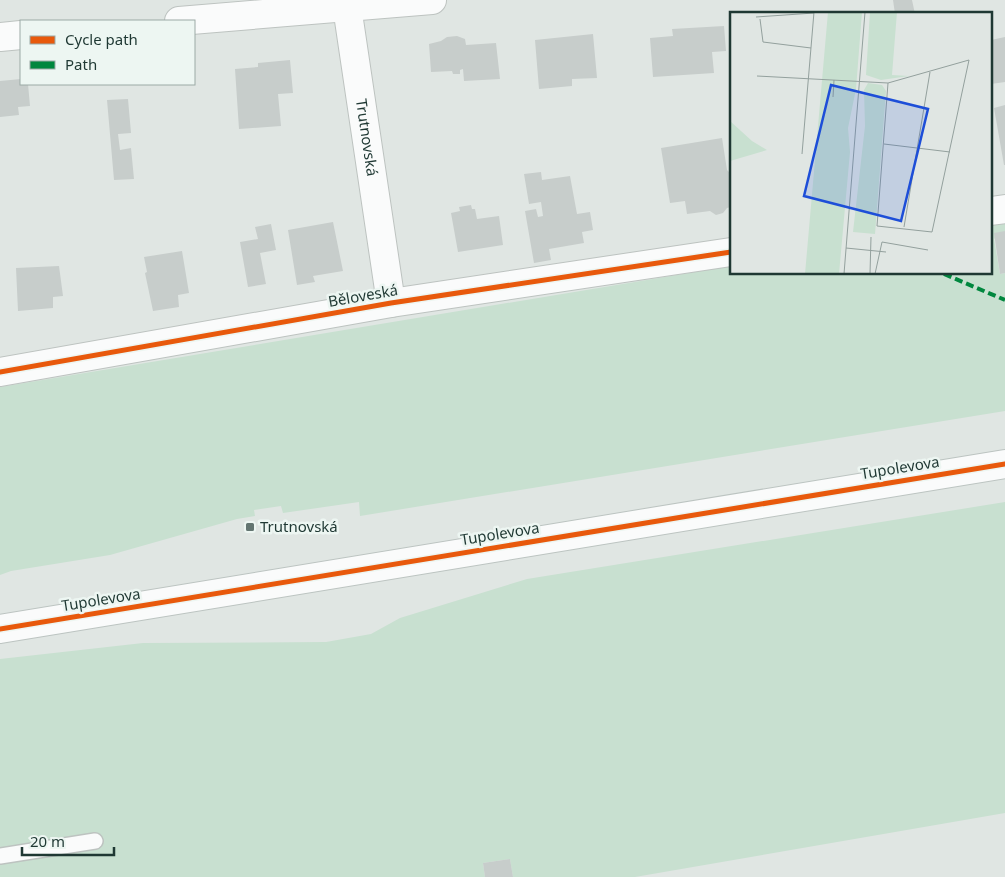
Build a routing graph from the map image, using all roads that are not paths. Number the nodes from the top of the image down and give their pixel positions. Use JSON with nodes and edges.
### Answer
{"nodes":[{"id":1,"x":432,"y":0,"type":"edge"},
{"id":2,"x":346,"y":3,"type":"edge"},
{"id":3,"x":188,"y":20,"type":"edge"},
{"id":4,"x":20,"y":35,"type":"edge"},
{"id":5,"x":0,"y":37,"type":"edge"},
{"id":6,"x":1005,"y":208,"type":"edge"},
{"id":7,"x":992,"y":211,"type":"edge"},
{"id":8,"x":730,"y":252,"type":"edge"},
{"id":9,"x":391,"y":303,"type":"junction"},
{"id":10,"x":0,"y":372,"type":"edge"},
{"id":11,"x":1005,"y":464,"type":"edge"},
{"id":12,"x":0,"y":629,"type":"edge"},
{"id":13,"x":95,"y":841,"type":"dead end"},
{"id":14,"x":0,"y":856,"type":"edge"}],
"edges":[{"from":1,"to":2,"type":"street"},
{"from":2,"to":3,"type":"street"},
{"from":2,"to":9,"type":"street","name":"Trutnovská"},
{"from":4,"to":5,"type":"street"},
{"from":6,"to":7,"type":"street"},
{"from":8,"to":9,"type":"street","name":"Běloveská"},
{"from":9,"to":10,"type":"street","name":"Běloveská"},
{"from":11,"to":12,"type":"street","name":"Tupolevova"},
{"from":13,"to":14,"type":"lane"}]}
